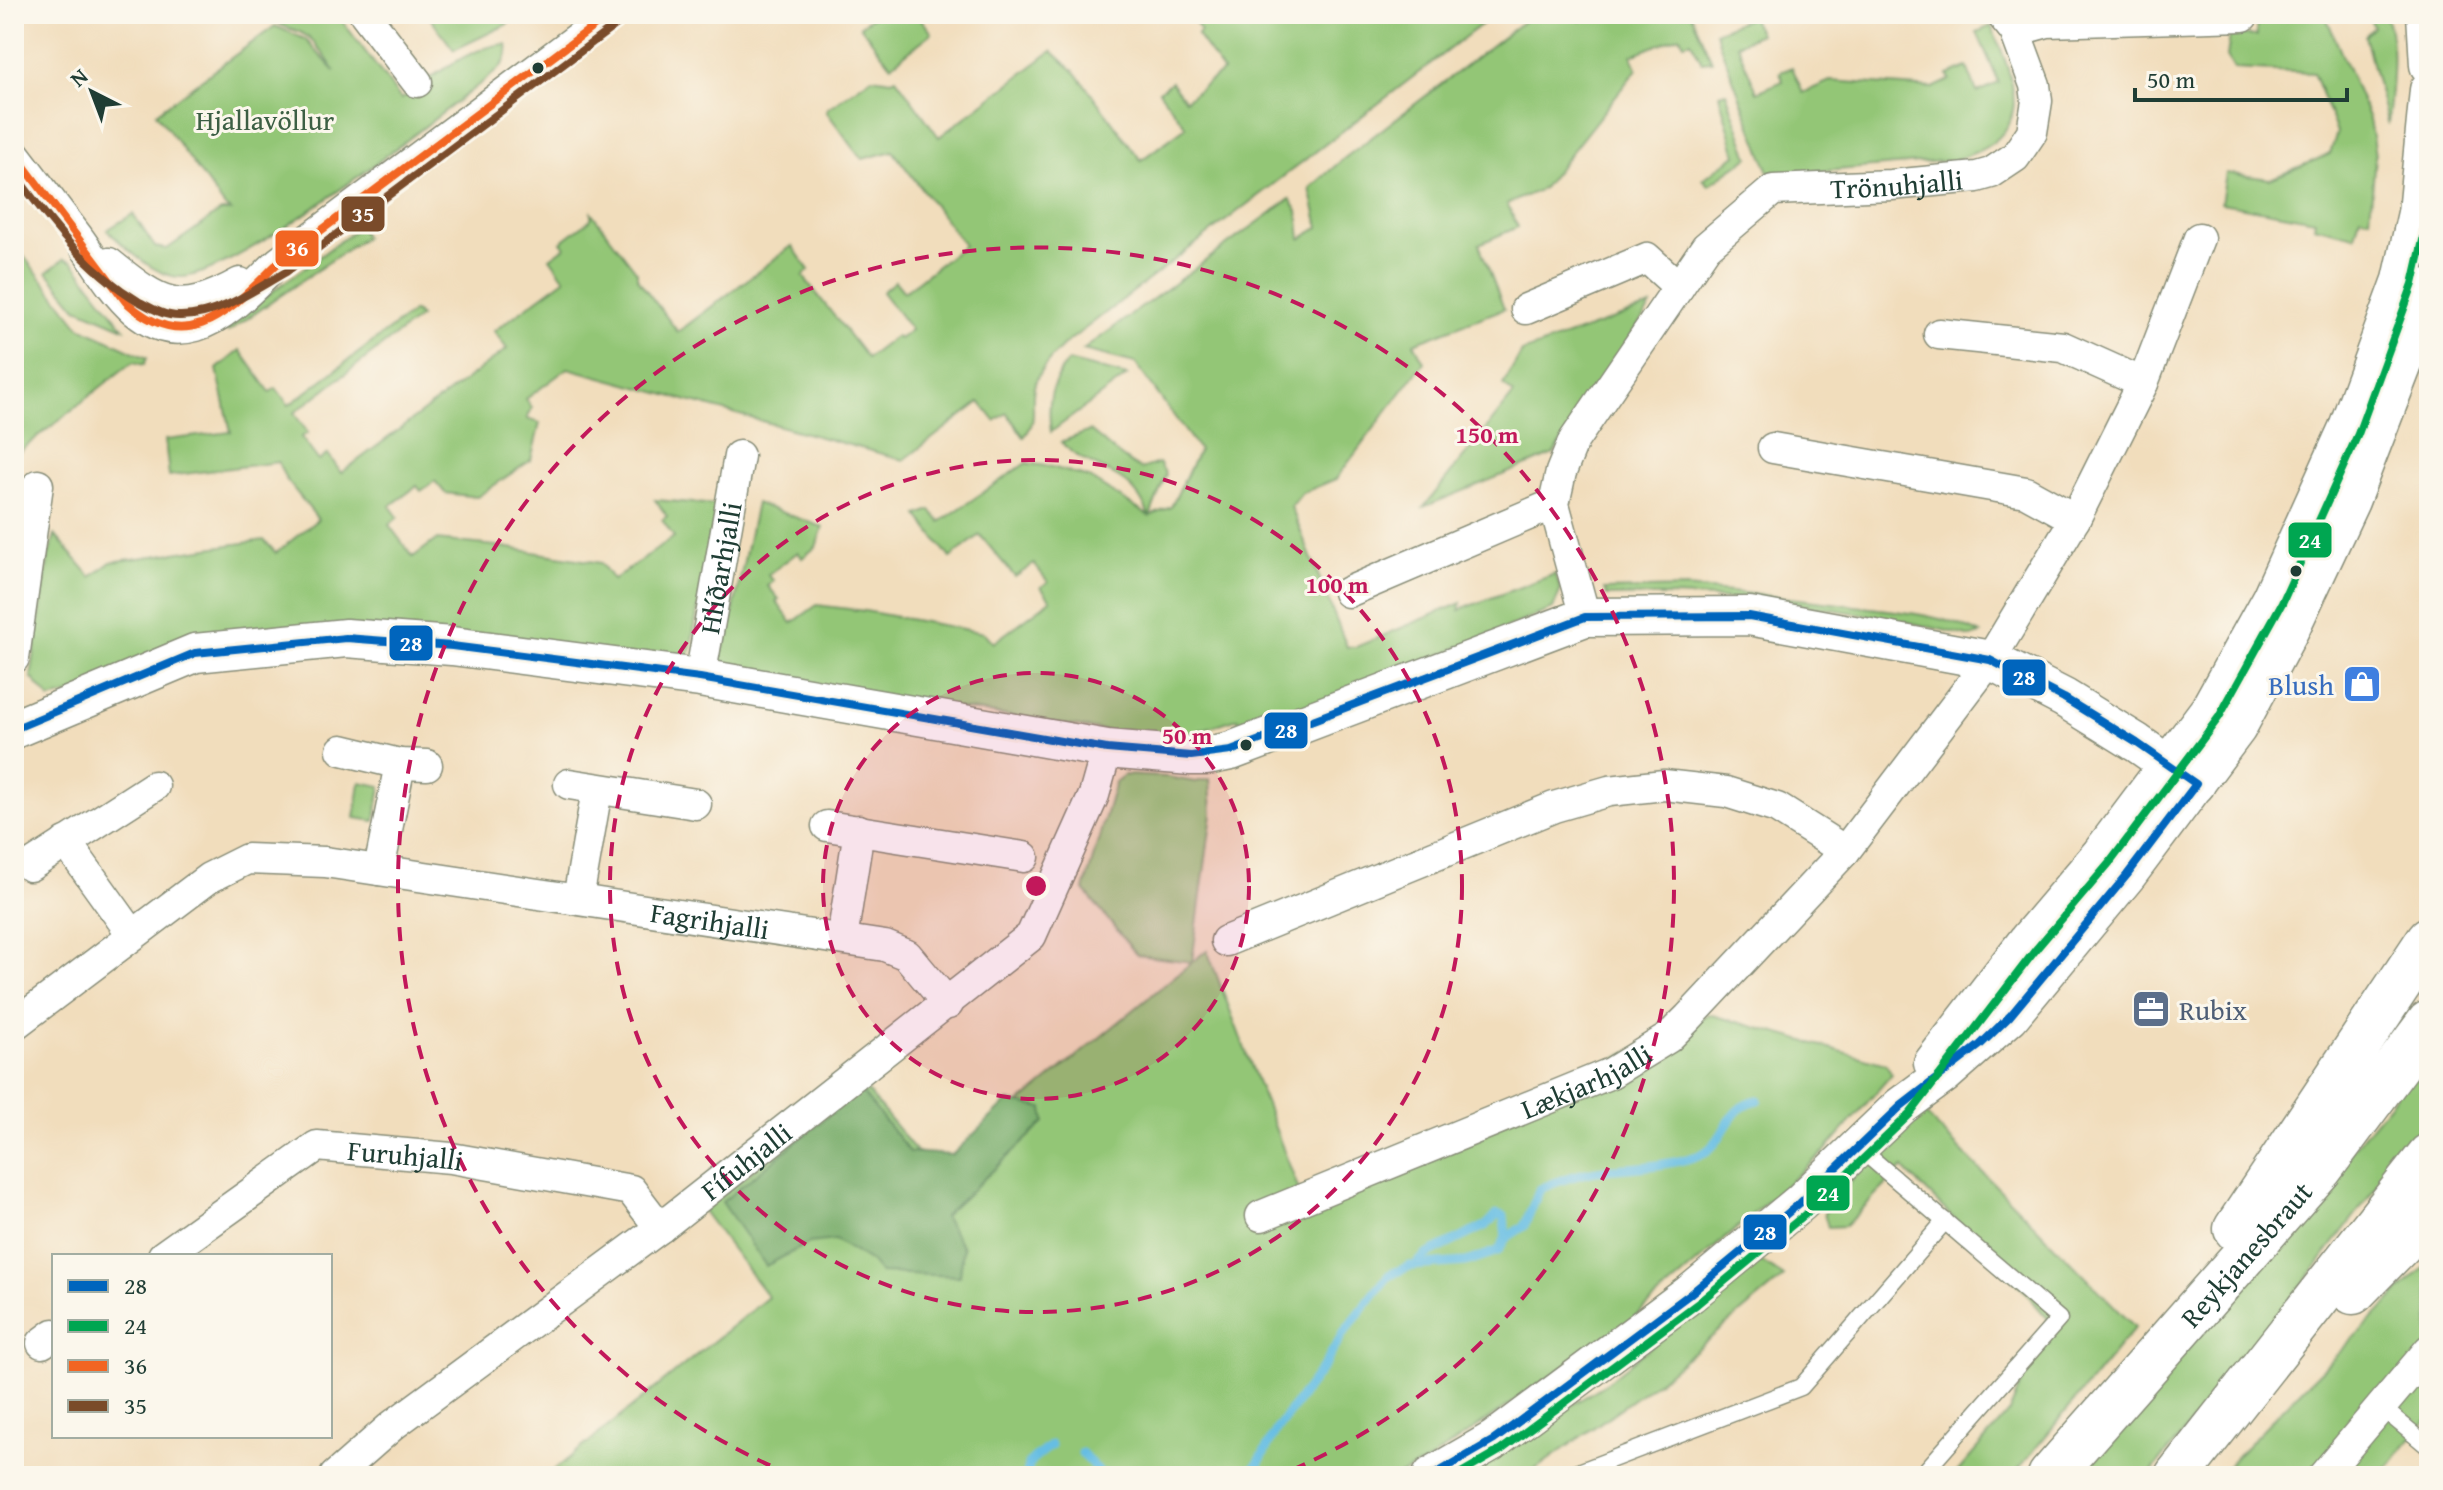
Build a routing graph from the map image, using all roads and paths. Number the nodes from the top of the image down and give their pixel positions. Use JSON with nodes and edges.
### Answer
{"nodes":[{"id":1,"x":365,"y":14,"type":"edge"},
{"id":2,"x":610,"y":14,"type":"edge"},
{"id":3,"x":2426,"y":14,"type":"edge"},
{"id":4,"x":2243,"y":16,"type":"dead end"},
{"id":5,"x":2008,"y":22,"type":"edge"},
{"id":6,"x":2429,"y":65,"type":"edge"},
{"id":7,"x":417,"y":82,"type":"dead end"},
{"id":8,"x":2429,"y":90,"type":"edge"},
{"id":9,"x":14,"y":153,"type":"edge"},
{"id":10,"x":2199,"y":238,"type":"dead end"},
{"id":11,"x":1679,"y":287,"type":"junction"},
{"id":12,"x":2429,"y":288,"type":"edge"},
{"id":13,"x":1526,"y":309,"type":"dead end"},
{"id":14,"x":1939,"y":334,"type":"dead end"},
{"id":15,"x":2143,"y":383,"type":"junction"},
{"id":16,"x":1773,"y":448,"type":"dead end"},
{"id":17,"x":739,"y":456,"type":"dead end"},
{"id":18,"x":38,"y":485,"type":"dead end"},
{"id":19,"x":1554,"y":504,"type":"junction"},
{"id":20,"x":2075,"y":519,"type":"junction"},
{"id":21,"x":1348,"y":592,"type":"dead end"},
{"id":22,"x":1585,"y":617,"type":"junction"},
{"id":23,"x":14,"y":658,"type":"edge"},
{"id":24,"x":1990,"y":660,"type":"junction"},
{"id":25,"x":700,"y":678,"type":"junction"},
{"id":26,"x":15,"y":725,"type":"edge"},
{"id":27,"x":1107,"y":749,"type":"junction"},
{"id":28,"x":342,"y":750,"type":"dead end"},
{"id":29,"x":2183,"y":774,"type":"junction"},
{"id":30,"x":154,"y":786,"type":"dead end"},
{"id":31,"x":696,"y":804,"type":"dead end"},
{"id":32,"x":827,"y":826,"type":"dead end"},
{"id":33,"x":859,"y":830,"type":"junction"},
{"id":34,"x":66,"y":842,"type":"junction"},
{"id":35,"x":1845,"y":851,"type":"junction"},
{"id":36,"x":1024,"y":857,"type":"dead end"},
{"id":37,"x":30,"y":866,"type":"dead end"},
{"id":38,"x":379,"y":870,"type":"junction"},
{"id":39,"x":578,"y":899,"type":"junction"},
{"id":40,"x":132,"y":934,"type":"junction"},
{"id":41,"x":842,"y":939,"type":"junction"},
{"id":42,"x":2429,"y":939,"type":"edge"},
{"id":43,"x":1226,"y":941,"type":"dead end"},
{"id":44,"x":948,"y":1004,"type":"junction"},
{"id":45,"x":2429,"y":1023,"type":"edge"},
{"id":46,"x":14,"y":1025,"type":"edge"},
{"id":47,"x":1858,"y":1147,"type":"junction"},
{"id":48,"x":2429,"y":1156,"type":"edge"},
{"id":49,"x":2429,"y":1215,"type":"edge"},
{"id":50,"x":1261,"y":1216,"type":"dead end"},
{"id":51,"x":1945,"y":1221,"type":"junction"},
{"id":52,"x":660,"y":1228,"type":"junction"},
{"id":53,"x":166,"y":1254,"type":"edge"},
{"id":54,"x":2429,"y":1350,"type":"edge"},
{"id":55,"x":2149,"y":1361,"type":"junction"},
{"id":56,"x":2381,"y":1407,"type":"junction"},
{"id":57,"x":2218,"y":1426,"type":"junction"},
{"id":58,"x":2429,"y":1447,"type":"edge"},
{"id":59,"x":1436,"y":1475,"type":"edge"},
{"id":60,"x":335,"y":1476,"type":"edge"},
{"id":61,"x":1568,"y":1476,"type":"edge"},
{"id":62,"x":1921,"y":1476,"type":"edge"},
{"id":63,"x":2050,"y":1476,"type":"edge"},
{"id":64,"x":2177,"y":1476,"type":"edge"},
{"id":65,"x":2323,"y":1476,"type":"edge"}],
"edges":[{"from":1,"to":7,"type":"street"},
{"from":2,"to":9,"type":"street"},
{"from":3,"to":6,"type":"street"},
{"from":4,"to":5,"type":"street","name":"Trönuhjalli"},
{"from":5,"to":11,"type":"street","name":"Trönuhjalli"},
{"from":8,"to":29,"type":"street"},
{"from":10,"to":15,"type":"street","name":"Lækjarhjalli"},
{"from":11,"to":13,"type":"street"},
{"from":11,"to":19,"type":"street","name":"Trönuhjalli"},
{"from":12,"to":29,"type":"street"},
{"from":14,"to":15,"type":"street"},
{"from":15,"to":20,"type":"street","name":"Lækjarhjalli"},
{"from":16,"to":20,"type":"street"},
{"from":17,"to":25,"type":"street","name":"Hlíðarhjalli"},
{"from":18,"to":23,"type":"street"},
{"from":19,"to":21,"type":"street"},
{"from":19,"to":22,"type":"street","name":"Trönuhjalli"},
{"from":20,"to":24,"type":"street","name":"Lækjarhjalli"},
{"from":22,"to":24,"type":"street"},
{"from":22,"to":27,"type":"street"},
{"from":24,"to":29,"type":"street"},
{"from":24,"to":35,"type":"street","name":"Lækjarhjalli"},
{"from":25,"to":26,"type":"street"},
{"from":25,"to":27,"type":"street"},
{"from":27,"to":44,"type":"street","name":"Fífuhjalli"},
{"from":28,"to":38,"type":"street"},
{"from":29,"to":47,"type":"street"},
{"from":30,"to":34,"type":"street"},
{"from":31,"to":39,"type":"street"},
{"from":32,"to":33,"type":"street"},
{"from":33,"to":36,"type":"street"},
{"from":33,"to":41,"type":"street"},
{"from":34,"to":37,"type":"street"},
{"from":34,"to":40,"type":"street"},
{"from":35,"to":43,"type":"street"},
{"from":35,"to":50,"type":"street","name":"Lækjarhjalli"},
{"from":38,"to":39,"type":"street","name":"Fagrihjalli"},
{"from":38,"to":40,"type":"street","name":"Fagrihjalli"},
{"from":39,"to":41,"type":"street","name":"Fagrihjalli"},
{"from":40,"to":46,"type":"street","name":"Fagrihjalli"},
{"from":41,"to":44,"type":"street","name":"Fagrihjalli"},
{"from":42,"to":55,"type":"highway"},
{"from":44,"to":52,"type":"street","name":"Fífuhjalli"},
{"from":45,"to":55,"type":"highway","name":"Reykjanesbraut"},
{"from":47,"to":51,"type":"lane"},
{"from":47,"to":59,"type":"street"},
{"from":48,"to":57,"type":"highway"},
{"from":49,"to":57,"type":"highway"},
{"from":51,"to":61,"type":"lane"},
{"from":51,"to":62,"type":"lane"},
{"from":52,"to":53,"type":"street","name":"Furuhjalli"},
{"from":52,"to":60,"type":"street","name":"Fífuhjalli"},
{"from":54,"to":56,"type":"street"},
{"from":55,"to":63,"type":"highway","name":"Reykjanesbraut"},
{"from":56,"to":58,"type":"lane"},
{"from":56,"to":65,"type":"street"},
{"from":57,"to":64,"type":"highway"}]}
